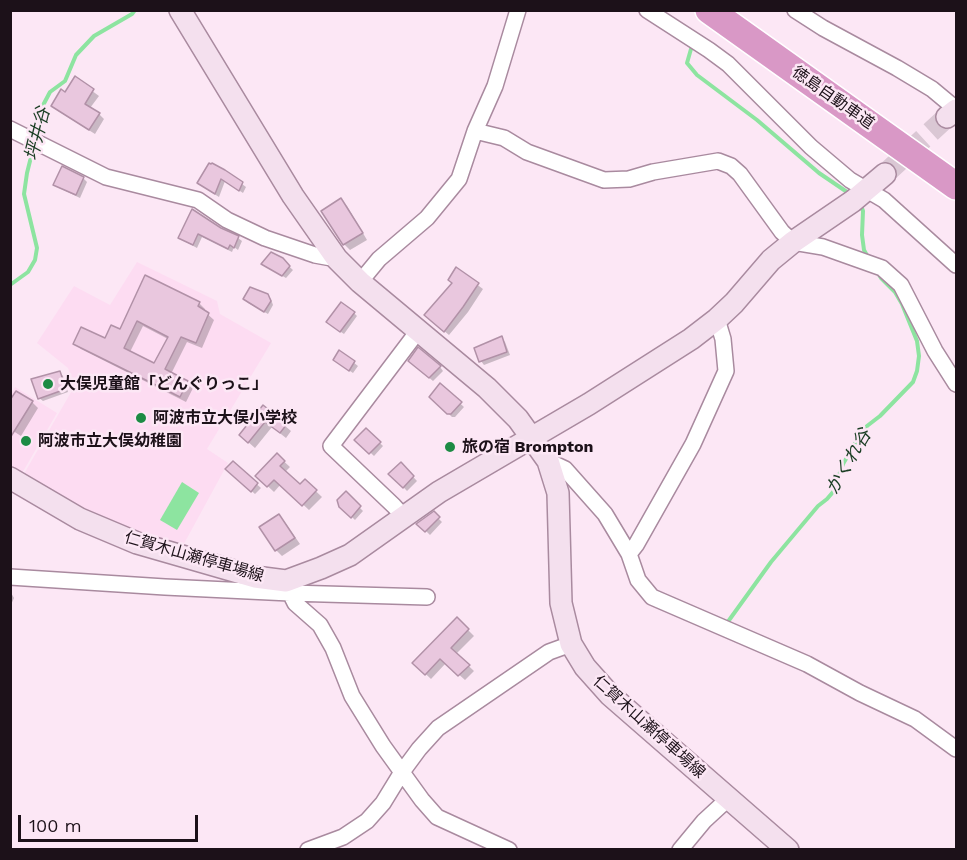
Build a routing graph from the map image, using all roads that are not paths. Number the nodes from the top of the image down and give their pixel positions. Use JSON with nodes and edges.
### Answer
{"nodes":[{"id":1,"x":180,"y":10,"type":"edge"},
{"id":2,"x":518,"y":10,"type":"edge"},
{"id":3,"x":647,"y":10,"type":"edge"},
{"id":4,"x":709,"y":10,"type":"edge"},
{"id":5,"x":733,"y":10,"type":"edge"},
{"id":6,"x":795,"y":10,"type":"edge"},
{"id":7,"x":954,"y":112,"type":"edge"},
{"id":8,"x":10,"y":129,"type":"edge"},
{"id":9,"x":475,"y":131,"type":"junction"},
{"id":10,"x":885,"y":174,"type":"tunnel mouth"},
{"id":11,"x":957,"y":175,"type":"edge"},
{"id":12,"x":957,"y":186,"type":"edge"},
{"id":13,"x":859,"y":195,"type":"junction"},
{"id":14,"x":793,"y":242,"type":"junction"},
{"id":15,"x":337,"y":259,"type":"junction"},
{"id":16,"x":957,"y":265,"type":"edge"},
{"id":17,"x":360,"y":282,"type":"junction"},
{"id":18,"x":717,"y":319,"type":"junction"},
{"id":19,"x":418,"y":332,"type":"junction"},
{"id":20,"x":957,"y":384,"type":"edge"},
{"id":21,"x":532,"y":437,"type":"junction"},
{"id":22,"x":548,"y":461,"type":"junction"},
{"id":23,"x":10,"y":478,"type":"edge"},
{"id":24,"x":404,"y":517,"type":"junction"},
{"id":25,"x":629,"y":554,"type":"junction"},
{"id":26,"x":10,"y":577,"type":"edge"},
{"id":27,"x":288,"y":587,"type":"junction"},
{"id":28,"x":427,"y":597,"type":"dead end"},
{"id":29,"x":571,"y":644,"type":"junction"},
{"id":30,"x":957,"y":749,"type":"edge"},
{"id":31,"x":402,"y":772,"type":"junction"},
{"id":32,"x":729,"y":798,"type":"junction"},
{"id":33,"x":308,"y":849,"type":"edge"},
{"id":34,"x":509,"y":849,"type":"edge"},
{"id":35,"x":680,"y":849,"type":"edge"},
{"id":36,"x":788,"y":849,"type":"edge"}],
"edges":[{"from":1,"to":15,"type":"main road"},
{"from":2,"to":9,"type":"street"},
{"from":3,"to":13,"type":"street"},
{"from":4,"to":12,"type":"highway","name":"徳島自動車道"},
{"from":5,"to":11,"type":"highway","name":"徳島自動車道"},
{"from":6,"to":7,"type":"street"},
{"from":8,"to":15,"type":"street"},
{"from":9,"to":14,"type":"street"},
{"from":9,"to":17,"type":"street"},
{"from":10,"to":13,"type":"main road","name":"仁賀木山瀬停車場線"},
{"from":13,"to":14,"type":"main road","name":"仁賀木山瀬停車場線"},
{"from":13,"to":16,"type":"street"},
{"from":14,"to":18,"type":"main road","name":"仁賀木山瀬停車場線"},
{"from":14,"to":20,"type":"street"},
{"from":15,"to":17,"type":"main road"},
{"from":17,"to":19,"type":"main road"},
{"from":18,"to":21,"type":"main road","name":"仁賀木山瀬停車場線"},
{"from":18,"to":25,"type":"street"},
{"from":19,"to":21,"type":"main road"},
{"from":19,"to":24,"type":"street"},
{"from":21,"to":22,"type":"main road","name":"仁賀木山瀬停車場線"},
{"from":21,"to":24,"type":"main road","name":"仁賀木山瀬停車場線"},
{"from":22,"to":25,"type":"street"},
{"from":22,"to":29,"type":"main road","name":"仁賀木山瀬停車場線"},
{"from":23,"to":27,"type":"main road","name":"仁賀木山瀬停車場線"},
{"from":24,"to":27,"type":"main road","name":"仁賀木山瀬停車場線"},
{"from":25,"to":30,"type":"street"},
{"from":26,"to":27,"type":"street"},
{"from":27,"to":28,"type":"street"},
{"from":27,"to":31,"type":"street"},
{"from":29,"to":31,"type":"street"},
{"from":29,"to":32,"type":"main road","name":"仁賀木山瀬停車場線"},
{"from":31,"to":33,"type":"street"},
{"from":31,"to":34,"type":"street"},
{"from":32,"to":35,"type":"street"},
{"from":32,"to":36,"type":"main road","name":"仁賀木山瀬停車場線"}]}
